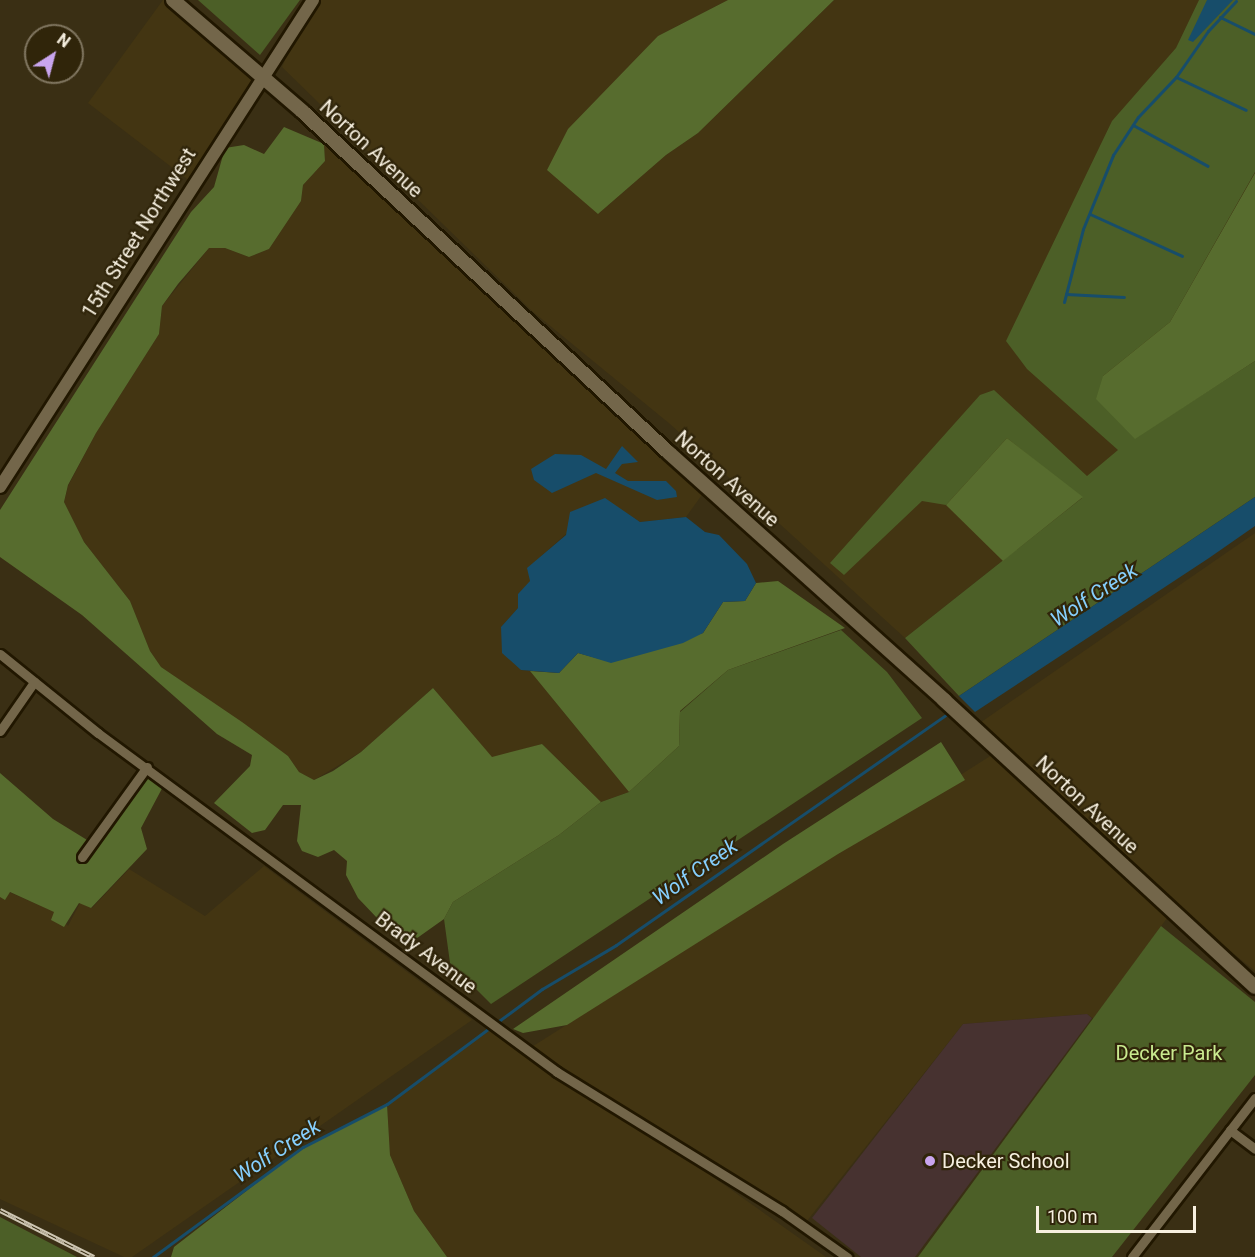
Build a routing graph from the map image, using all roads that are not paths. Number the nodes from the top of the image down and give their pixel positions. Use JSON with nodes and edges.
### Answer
{"nodes":[{"id":1,"x":173,"y":0,"type":"edge"},
{"id":2,"x":313,"y":0,"type":"edge"},
{"id":3,"x":262,"y":76,"type":"junction"},
{"id":4,"x":0,"y":487,"type":"edge"},
{"id":5,"x":0,"y":654,"type":"edge"},
{"id":6,"x":34,"y":682,"type":"junction"},
{"id":7,"x":0,"y":731,"type":"edge"},
{"id":8,"x":147,"y":767,"type":"junction"},
{"id":9,"x":82,"y":857,"type":"dead end"},
{"id":10,"x":1255,"y":987,"type":"edge"},
{"id":11,"x":1255,"y":1098,"type":"edge"},
{"id":12,"x":1230,"y":1130,"type":"junction"},
{"id":13,"x":1255,"y":1149,"type":"edge"},
{"id":14,"x":847,"y":1257,"type":"edge"},
{"id":15,"x":1132,"y":1257,"type":"edge"}],
"edges":[{"from":1,"to":3,"type":"main road","name":"Norton Avenue"},
{"from":2,"to":3,"type":"street","name":"15th Street Northwest"},
{"from":3,"to":4,"type":"street","name":"15th Street Northwest"},
{"from":3,"to":10,"type":"main road","name":"Norton Avenue"},
{"from":5,"to":6,"type":"street","name":"Brady Avenue"},
{"from":6,"to":7,"type":"street"},
{"from":6,"to":8,"type":"street","name":"Brady Avenue"},
{"from":8,"to":9,"type":"street"},
{"from":8,"to":14,"type":"street","name":"Brady Avenue"},
{"from":11,"to":12,"type":"street"},
{"from":12,"to":13,"type":"street"},
{"from":12,"to":15,"type":"street"}]}
